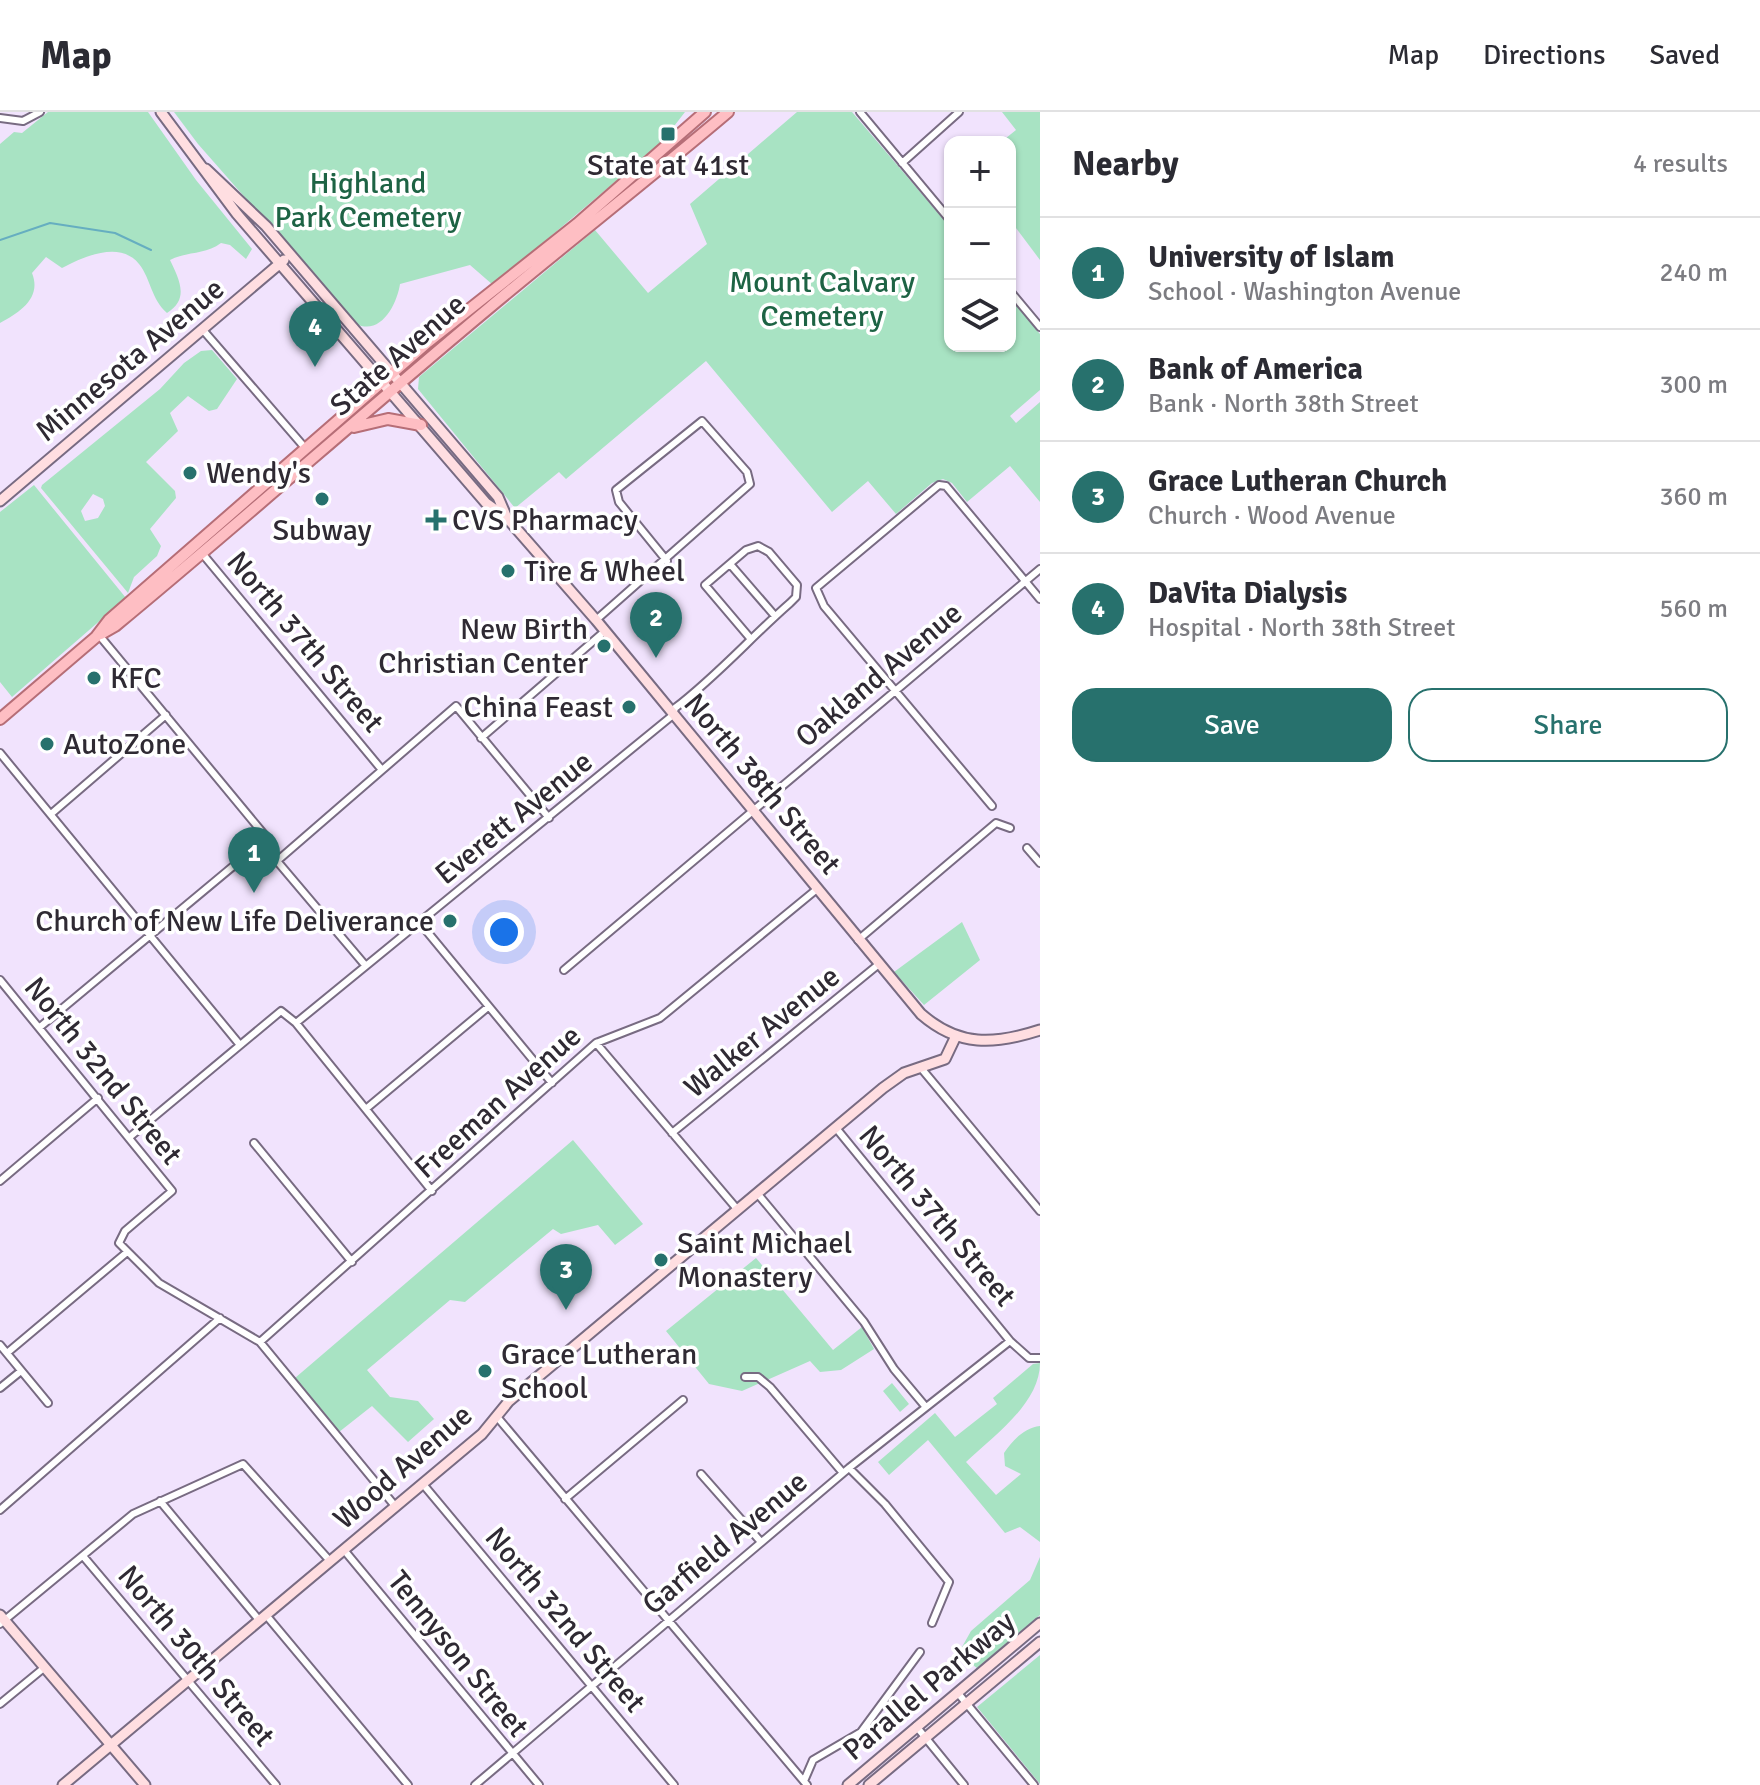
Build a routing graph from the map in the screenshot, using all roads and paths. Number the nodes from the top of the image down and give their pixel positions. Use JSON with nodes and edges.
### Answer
{"nodes":[{"id":1,"x":40,"y":112,"type":"edge"},
{"id":2,"x":161,"y":112,"type":"edge"},
{"id":3,"x":728,"y":112,"type":"edge"},
{"id":4,"x":860,"y":112,"type":"edge"},
{"id":5,"x":959,"y":112,"type":"edge"},
{"id":6,"x":703,"y":113,"type":"edge"},
{"id":7,"x":0,"y":118,"type":"edge"},
{"id":8,"x":712,"y":125,"type":"junction"},
{"id":9,"x":902,"y":163,"type":"junction"},
{"id":10,"x":200,"y":165,"type":"junction"},
{"id":11,"x":944,"y":213,"type":"edge"},
{"id":12,"x":290,"y":255,"type":"junction"},
{"id":13,"x":281,"y":264,"type":"junction"},
{"id":14,"x":1016,"y":298,"type":"edge"},
{"id":15,"x":1040,"y":327,"type":"edge"},
{"id":16,"x":203,"y":330,"type":"junction"},
{"id":17,"x":392,"y":373,"type":"junction"},
{"id":18,"x":382,"y":381,"type":"junction"},
{"id":19,"x":401,"y":383,"type":"junction"},
{"id":20,"x":392,"y":391,"type":"junction"},
{"id":21,"x":421,"y":425,"type":"junction"},
{"id":22,"x":349,"y":429,"type":"junction"},
{"id":23,"x":305,"y":448,"type":"junction"},
{"id":24,"x":315,"y":459,"type":"junction"},
{"id":25,"x":0,"y":501,"type":"edge"},
{"id":26,"x":507,"y":518,"type":"junction"},
{"id":27,"x":194,"y":543,"type":"junction"},
{"id":28,"x":203,"y":554,"type":"junction"},
{"id":29,"x":667,"y":561,"type":"junction"},
{"id":30,"x":730,"y":564,"type":"junction"},
{"id":31,"x":1040,"y":569,"type":"edge"},
{"id":32,"x":1026,"y":581,"type":"junction"},
{"id":33,"x":1040,"y":599,"type":"edge"},
{"id":34,"x":775,"y":616,"type":"junction"},
{"id":35,"x":596,"y":620,"type":"junction"},
{"id":36,"x":605,"y":631,"type":"junction"},
{"id":37,"x":99,"y":635,"type":"junction"},
{"id":38,"x":750,"y":638,"type":"junction"},
{"id":39,"x":896,"y":687,"type":"junction"},
{"id":40,"x":166,"y":715,"type":"junction"},
{"id":41,"x":673,"y":715,"type":"junction"},
{"id":42,"x":0,"y":719,"type":"edge"},
{"id":43,"x":481,"y":738,"type":"junction"},
{"id":44,"x":0,"y":753,"type":"edge"},
{"id":45,"x":382,"y":770,"type":"junction"},
{"id":46,"x":992,"y":806,"type":"dead end"},
{"id":47,"x":754,"y":812,"type":"junction"},
{"id":48,"x":51,"y":814,"type":"junction"},
{"id":49,"x":549,"y":818,"type":"junction"},
{"id":50,"x":1010,"y":828,"type":"dead end"},
{"id":51,"x":267,"y":838,"type":"junction"},
{"id":52,"x":1027,"y":848,"type":"dead end"},
{"id":53,"x":277,"y":861,"type":"junction"},
{"id":54,"x":1040,"y":863,"type":"edge"},
{"id":55,"x":817,"y":889,"type":"junction"},
{"id":56,"x":420,"y":923,"type":"junction"},
{"id":57,"x":151,"y":933,"type":"junction"},
{"id":58,"x":858,"y":940,"type":"junction"},
{"id":59,"x":879,"y":964,"type":"junction"},
{"id":60,"x":365,"y":965,"type":"junction"},
{"id":61,"x":564,"y":970,"type":"dead end"},
{"id":62,"x":0,"y":981,"type":"edge"},
{"id":63,"x":488,"y":1007,"type":"junction"},
{"id":64,"x":296,"y":1023,"type":"junction"},
{"id":65,"x":40,"y":1027,"type":"junction"},
{"id":66,"x":1040,"y":1030,"type":"edge"},
{"id":67,"x":955,"y":1038,"type":"junction"},
{"id":68,"x":596,"y":1043,"type":"junction"},
{"id":69,"x":240,"y":1045,"type":"junction"},
{"id":70,"x":921,"y":1068,"type":"junction"},
{"id":71,"x":552,"y":1083,"type":"junction"},
{"id":72,"x":98,"y":1098,"type":"junction"},
{"id":73,"x":367,"y":1108,"type":"junction"},
{"id":74,"x":836,"y":1128,"type":"junction"},
{"id":75,"x":672,"y":1133,"type":"junction"},
{"id":76,"x":131,"y":1136,"type":"junction"},
{"id":77,"x":254,"y":1143,"type":"dead end"},
{"id":78,"x":0,"y":1181,"type":"edge"},
{"id":79,"x":432,"y":1191,"type":"junction"},
{"id":80,"x":757,"y":1193,"type":"junction"},
{"id":81,"x":737,"y":1209,"type":"junction"},
{"id":82,"x":1040,"y":1211,"type":"edge"},
{"id":83,"x":126,"y":1253,"type":"junction"},
{"id":84,"x":352,"y":1262,"type":"junction"},
{"id":85,"x":220,"y":1318,"type":"junction"},
{"id":86,"x":1010,"y":1341,"type":"junction"},
{"id":87,"x":260,"y":1342,"type":"junction"},
{"id":88,"x":0,"y":1345,"type":"edge"},
{"id":89,"x":7,"y":1353,"type":"junction"},
{"id":90,"x":1040,"y":1358,"type":"edge"},
{"id":91,"x":21,"y":1371,"type":"junction"},
{"id":92,"x":745,"y":1377,"type":"dead end"},
{"id":93,"x":0,"y":1388,"type":"edge"},
{"id":94,"x":683,"y":1400,"type":"dead end"},
{"id":95,"x":48,"y":1403,"type":"dead end"},
{"id":96,"x":925,"y":1406,"type":"junction"},
{"id":97,"x":498,"y":1418,"type":"junction"},
{"id":98,"x":846,"y":1470,"type":"junction"},
{"id":99,"x":701,"y":1474,"type":"dead end"},
{"id":100,"x":422,"y":1483,"type":"junction"},
{"id":101,"x":565,"y":1499,"type":"junction"},
{"id":102,"x":160,"y":1501,"type":"junction"},
{"id":103,"x":395,"y":1506,"type":"junction"},
{"id":104,"x":0,"y":1510,"type":"edge"},
{"id":105,"x":761,"y":1542,"type":"junction"},
{"id":106,"x":344,"y":1550,"type":"junction"},
{"id":107,"x":83,"y":1556,"type":"junction"},
{"id":108,"x":330,"y":1561,"type":"junction"},
{"id":109,"x":263,"y":1617,"type":"junction"},
{"id":110,"x":2,"y":1620,"type":"edge"},
{"id":111,"x":669,"y":1620,"type":"junction"},
{"id":112,"x":932,"y":1623,"type":"dead end"},
{"id":113,"x":1040,"y":1623,"type":"edge"},
{"id":114,"x":1040,"y":1642,"type":"edge"},
{"id":115,"x":920,"y":1652,"type":"dead end"},
{"id":116,"x":45,"y":1667,"type":"junction"},
{"id":117,"x":188,"y":1680,"type":"junction"},
{"id":118,"x":590,"y":1686,"type":"junction"},
{"id":119,"x":957,"y":1692,"type":"junction"},
{"id":120,"x":967,"y":1703,"type":"junction"},
{"id":121,"x":0,"y":1704,"type":"edge"},
{"id":122,"x":916,"y":1726,"type":"junction"},
{"id":123,"x":926,"y":1738,"type":"junction"},
{"id":124,"x":111,"y":1744,"type":"junction"},
{"id":125,"x":512,"y":1754,"type":"junction"},
{"id":126,"x":806,"y":1783,"type":"edge"},
{"id":127,"x":63,"y":1785,"type":"edge"},
{"id":128,"x":145,"y":1785,"type":"edge"},
{"id":129,"x":276,"y":1785,"type":"edge"},
{"id":130,"x":408,"y":1785,"type":"edge"},
{"id":131,"x":475,"y":1785,"type":"edge"},
{"id":132,"x":539,"y":1785,"type":"edge"},
{"id":133,"x":674,"y":1785,"type":"edge"},
{"id":134,"x":848,"y":1785,"type":"edge"},
{"id":135,"x":869,"y":1785,"type":"edge"},
{"id":136,"x":964,"y":1785,"type":"edge"},
{"id":137,"x":1034,"y":1785,"type":"edge"}],
"edges":[{"from":1,"to":7,"type":"street"},
{"from":2,"to":10,"type":"main road","name":"North 38th Street"},
{"from":3,"to":8,"type":"main road","name":"State Avenue"},
{"from":4,"to":9,"type":"street"},
{"from":5,"to":9,"type":"street"},
{"from":6,"to":8,"type":"street"},
{"from":6,"to":17,"type":"main road","name":"State Avenue"},
{"from":8,"to":19,"type":"main road","name":"State Avenue"},
{"from":9,"to":11,"type":"street"},
{"from":10,"to":12,"type":"main road","name":"North 38th Street"},
{"from":10,"to":13,"type":"main road","name":"North 38th Street"},
{"from":12,"to":13,"type":"main road","name":"Minnesota Avenue"},
{"from":12,"to":17,"type":"main road","name":"North 38th Street"},
{"from":13,"to":16,"type":"main road","name":"Minnesota Avenue"},
{"from":13,"to":18,"type":"main road","name":"North 38th Street"},
{"from":14,"to":15,"type":"street"},
{"from":16,"to":23,"type":"street"},
{"from":16,"to":25,"type":"main road","name":"Minnesota Avenue"},
{"from":17,"to":18,"type":"main road","name":"State Avenue"},
{"from":17,"to":19,"type":"main road","name":"North 38th Street"},
{"from":18,"to":20,"type":"main road","name":"North 38th Street"},
{"from":18,"to":23,"type":"main road","name":"State Avenue"},
{"from":19,"to":20,"type":"main road","name":"State Avenue"},
{"from":19,"to":26,"type":"main road","name":"North 38th Street"},
{"from":20,"to":21,"type":"main road","name":"North 38th Street"},
{"from":20,"to":22,"type":"main road","name":"State Avenue"},
{"from":21,"to":22,"type":"main road"},
{"from":21,"to":26,"type":"main road","name":"North 38th Street"},
{"from":22,"to":24,"type":"main road","name":"State Avenue"},
{"from":23,"to":24,"type":"street"},
{"from":23,"to":27,"type":"main road","name":"State Avenue"},
{"from":24,"to":28,"type":"main road","name":"State Avenue"},
{"from":26,"to":35,"type":"main road","name":"North 38th Street"},
{"from":27,"to":28,"type":"street","name":"North 37th Street"},
{"from":27,"to":37,"type":"main road","name":"State Avenue"},
{"from":28,"to":37,"type":"main road","name":"State Avenue"},
{"from":28,"to":45,"type":"street","name":"North 37th Street"},
{"from":29,"to":29,"type":"street"},
{"from":29,"to":35,"type":"street"},
{"from":30,"to":34,"type":"street"},
{"from":30,"to":34,"type":"street","name":"Everett Avenue"},
{"from":30,"to":38,"type":"street"},
{"from":31,"to":32,"type":"street","name":"Oakland Avenue"},
{"from":32,"to":33,"type":"street"},
{"from":32,"to":39,"type":"street","name":"Oakland Avenue"},
{"from":32,"to":39,"type":"street"},
{"from":34,"to":38,"type":"street","name":"Everett Avenue"},
{"from":35,"to":36,"type":"main road","name":"North 38th Street"},
{"from":36,"to":41,"type":"main road","name":"North 38th Street"},
{"from":36,"to":43,"type":"street"},
{"from":37,"to":40,"type":"street"},
{"from":37,"to":42,"type":"main road","name":"State Avenue"},
{"from":38,"to":41,"type":"street","name":"Everett Avenue"},
{"from":39,"to":46,"type":"street"},
{"from":39,"to":47,"type":"street","name":"Oakland Avenue"},
{"from":40,"to":48,"type":"street"},
{"from":40,"to":51,"type":"street"},
{"from":41,"to":47,"type":"main road","name":"North 38th Street"},
{"from":41,"to":49,"type":"street","name":"Everett Avenue"},
{"from":43,"to":45,"type":"street"},
{"from":43,"to":49,"type":"street"},
{"from":44,"to":48,"type":"street"},
{"from":45,"to":53,"type":"street"},
{"from":47,"to":55,"type":"main road","name":"North 38th Street"},
{"from":47,"to":61,"type":"street","name":"Oakland Avenue"},
{"from":48,"to":57,"type":"street"},
{"from":49,"to":56,"type":"street","name":"Everett Avenue"},
{"from":50,"to":58,"type":"street","name":"Walker Avenue"},
{"from":51,"to":53,"type":"street"},
{"from":51,"to":57,"type":"street"},
{"from":52,"to":54,"type":"street"},
{"from":53,"to":60,"type":"street"},
{"from":55,"to":58,"type":"main road","name":"North 38th Street"},
{"from":55,"to":68,"type":"street","name":"Freeman Avenue"},
{"from":56,"to":60,"type":"street","name":"Everett Avenue"},
{"from":56,"to":63,"type":"street"},
{"from":57,"to":65,"type":"street"},
{"from":57,"to":69,"type":"street"},
{"from":58,"to":59,"type":"main road","name":"North 38th Street"},
{"from":59,"to":67,"type":"main road","name":"North 38th Street"},
{"from":59,"to":75,"type":"street","name":"Walker Avenue"},
{"from":60,"to":64,"type":"street","name":"Everett Avenue"},
{"from":62,"to":65,"type":"street","name":"North 32nd Street"},
{"from":63,"to":71,"type":"street"},
{"from":63,"to":73,"type":"street"},
{"from":64,"to":69,"type":"street"},
{"from":64,"to":73,"type":"street"},
{"from":65,"to":72,"type":"street","name":"North 32nd Street"},
{"from":66,"to":67,"type":"main road"},
{"from":67,"to":70,"type":"main road","name":"Wood Avenue"},
{"from":68,"to":71,"type":"street","name":"Freeman Avenue"},
{"from":68,"to":75,"type":"street"},
{"from":69,"to":76,"type":"street"},
{"from":70,"to":74,"type":"main road","name":"Wood Avenue"},
{"from":70,"to":82,"type":"street"},
{"from":71,"to":79,"type":"street","name":"Freeman Avenue"},
{"from":72,"to":76,"type":"street","name":"North 32nd Street"},
{"from":72,"to":78,"type":"street"},
{"from":73,"to":79,"type":"street"},
{"from":74,"to":80,"type":"main road","name":"Wood Avenue"},
{"from":74,"to":86,"type":"street","name":"North 37th Street"},
{"from":75,"to":81,"type":"street"},
{"from":76,"to":83,"type":"street","name":"North 32nd Street"},
{"from":77,"to":84,"type":"street"},
{"from":79,"to":84,"type":"street","name":"Freeman Avenue"},
{"from":80,"to":81,"type":"main road","name":"Wood Avenue"},
{"from":80,"to":96,"type":"street"},
{"from":81,"to":97,"type":"main road","name":"Wood Avenue"},
{"from":83,"to":85,"type":"street"},
{"from":83,"to":89,"type":"street"},
{"from":84,"to":87,"type":"street","name":"Freeman Avenue"},
{"from":85,"to":87,"type":"street"},
{"from":85,"to":104,"type":"street"},
{"from":86,"to":90,"type":"street","name":"North 37th Street"},
{"from":86,"to":96,"type":"street","name":"Garfield Avenue"},
{"from":87,"to":103,"type":"street"},
{"from":88,"to":89,"type":"street"},
{"from":89,"to":91,"type":"street"},
{"from":91,"to":93,"type":"street"},
{"from":91,"to":95,"type":"street"},
{"from":92,"to":98,"type":"street"},
{"from":94,"to":101,"type":"street"},
{"from":96,"to":98,"type":"street","name":"Garfield Avenue"},
{"from":97,"to":100,"type":"main road","name":"Wood Avenue"},
{"from":97,"to":101,"type":"street"},
{"from":98,"to":105,"type":"street","name":"Garfield Avenue"},
{"from":98,"to":112,"type":"street"},
{"from":99,"to":105,"type":"street"},
{"from":100,"to":103,"type":"main road","name":"Wood Avenue"},
{"from":100,"to":118,"type":"street","name":"North 32nd Street"},
{"from":101,"to":111,"type":"street"},
{"from":102,"to":107,"type":"street"},
{"from":102,"to":108,"type":"street"},
{"from":102,"to":109,"type":"street"},
{"from":103,"to":106,"type":"main road","name":"Wood Avenue"},
{"from":105,"to":111,"type":"street","name":"Garfield Avenue"},
{"from":106,"to":108,"type":"main road","name":"Wood Avenue"},
{"from":106,"to":125,"type":"street","name":"Tennyson Street"},
{"from":107,"to":110,"type":"street"},
{"from":107,"to":117,"type":"street","name":"North 30th Street"},
{"from":108,"to":109,"type":"main road","name":"Wood Avenue"},
{"from":109,"to":117,"type":"main road","name":"Wood Avenue"},
{"from":109,"to":130,"type":"street"},
{"from":110,"to":116,"type":"main road"},
{"from":111,"to":118,"type":"street","name":"Garfield Avenue"},
{"from":111,"to":126,"type":"street"},
{"from":113,"to":119,"type":"main road","name":"Parallel Parkway"},
{"from":114,"to":120,"type":"main road","name":"Parallel Parkway"},
{"from":115,"to":126,"type":"street"},
{"from":116,"to":121,"type":"street"},
{"from":116,"to":124,"type":"main road"},
{"from":117,"to":124,"type":"main road","name":"Wood Avenue"},
{"from":117,"to":129,"type":"street","name":"North 30th Street"},
{"from":118,"to":125,"type":"street","name":"Garfield Avenue"},
{"from":118,"to":133,"type":"street","name":"North 32nd Street"},
{"from":119,"to":120,"type":"street"},
{"from":119,"to":122,"type":"main road","name":"Parallel Parkway"},
{"from":120,"to":123,"type":"main road","name":"Parallel Parkway"},
{"from":120,"to":137,"type":"street"},
{"from":122,"to":123,"type":"street"},
{"from":122,"to":134,"type":"main road","name":"Parallel Parkway"},
{"from":123,"to":135,"type":"main road","name":"Parallel Parkway"},
{"from":123,"to":136,"type":"street"},
{"from":124,"to":127,"type":"main road","name":"Wood Avenue"},
{"from":124,"to":128,"type":"main road"},
{"from":125,"to":131,"type":"street","name":"Garfield Avenue"},
{"from":125,"to":132,"type":"street","name":"Tennyson Street"}]}
